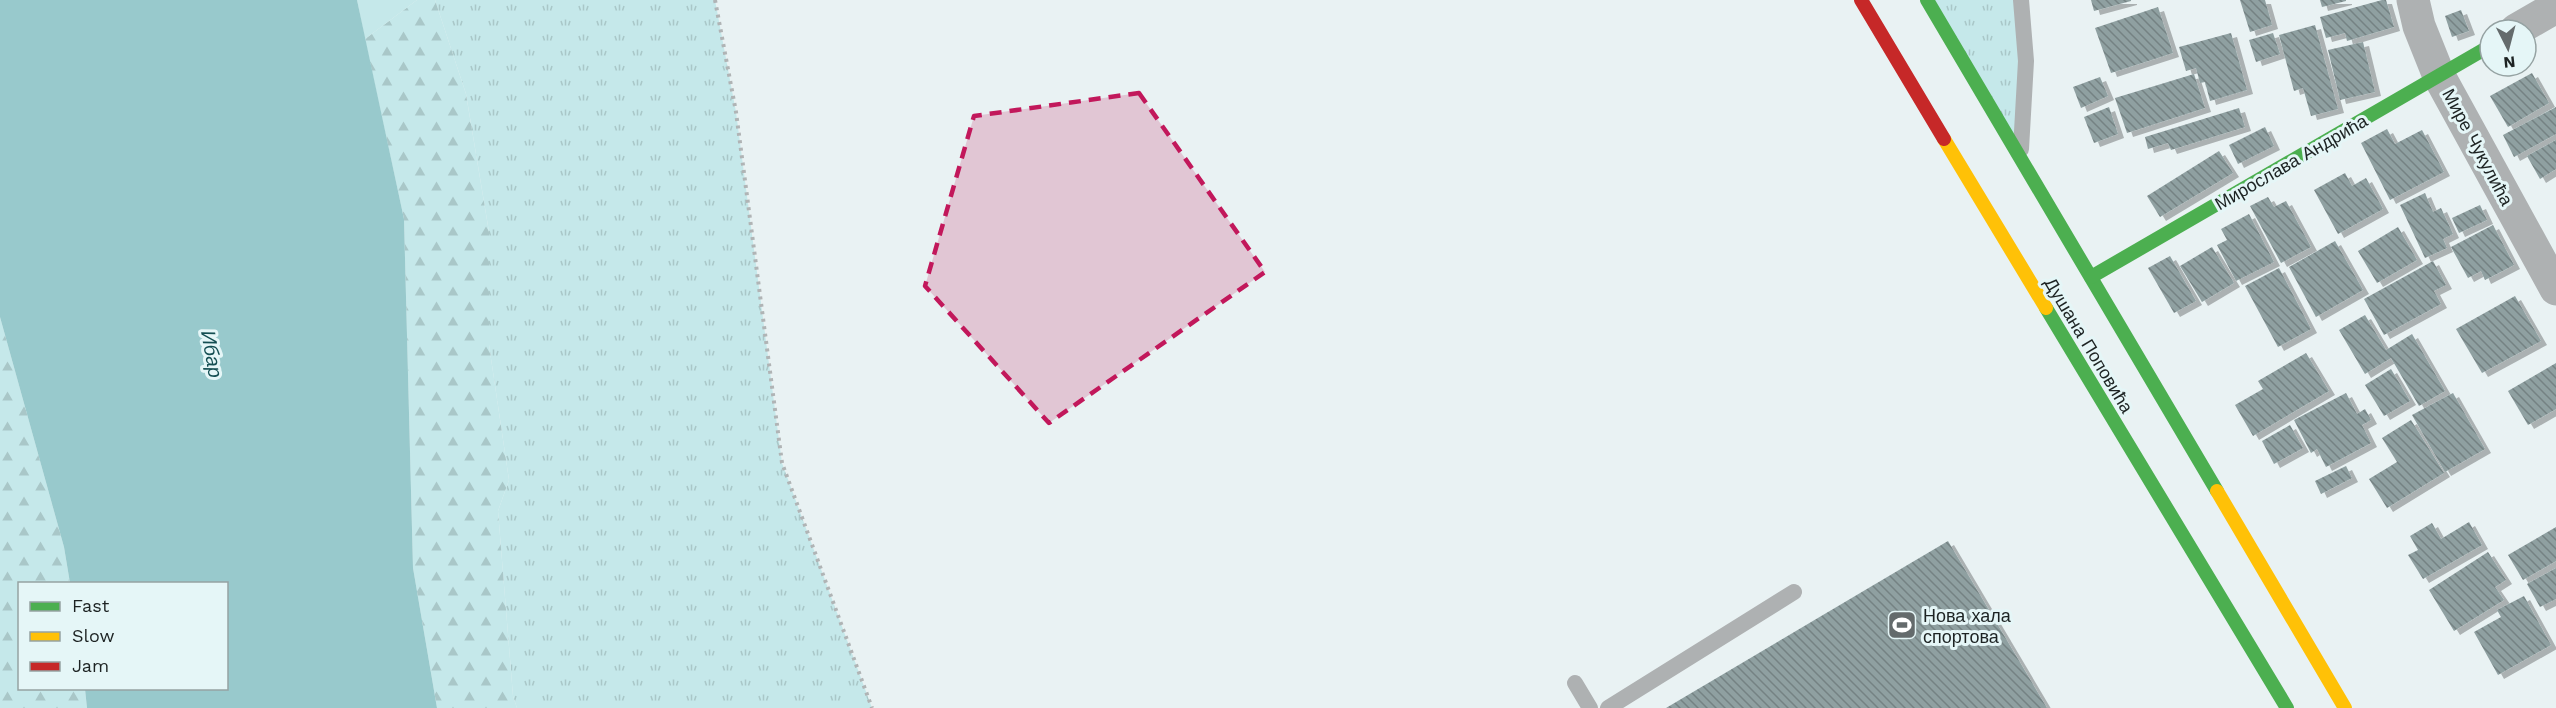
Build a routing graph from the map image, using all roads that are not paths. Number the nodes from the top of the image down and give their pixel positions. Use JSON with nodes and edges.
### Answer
{"nodes":[{"id":1,"x":1862,"y":0,"type":"edge"},
{"id":2,"x":1927,"y":0,"type":"edge"},
{"id":3,"x":2021,"y":0,"type":"edge"},
{"id":4,"x":2413,"y":0,"type":"edge"},
{"id":5,"x":2556,"y":7,"type":"edge"},
{"id":6,"x":2537,"y":18,"type":"edge"},
{"id":7,"x":2478,"y":53,"type":"edge"},
{"id":8,"x":2439,"y":76,"type":"junction"},
{"id":9,"x":2021,"y":159,"type":"junction"},
{"id":10,"x":2091,"y":277,"type":"junction"},
{"id":11,"x":2553,"y":277,"type":"edge"},
{"id":12,"x":1794,"y":592,"type":"dead end"},
{"id":13,"x":1575,"y":683,"type":"dead end"},
{"id":14,"x":1590,"y":708,"type":"edge"},
{"id":15,"x":1608,"y":708,"type":"edge"},
{"id":16,"x":2287,"y":708,"type":"edge"},
{"id":17,"x":2345,"y":708,"type":"edge"}],
"edges":[{"from":1,"to":16,"type":"main road","name":"Душана Поповића"},
{"from":2,"to":9,"type":"main road","name":"Душана Поповића"},
{"from":3,"to":9,"type":"lane"},
{"from":4,"to":8,"type":"street","name":"Мире Чукулића"},
{"from":5,"to":6,"type":"street"},
{"from":7,"to":8,"type":"main road","name":"Мирослава Андрића"},
{"from":8,"to":10,"type":"main road","name":"Мирослава Андрића"},
{"from":8,"to":11,"type":"street","name":"Мире Чукулића"},
{"from":9,"to":10,"type":"main road","name":"Душана Поповића"},
{"from":10,"to":17,"type":"main road","name":"Душана Поповића"},
{"from":12,"to":15,"type":"lane"},
{"from":13,"to":14,"type":"lane"}]}
